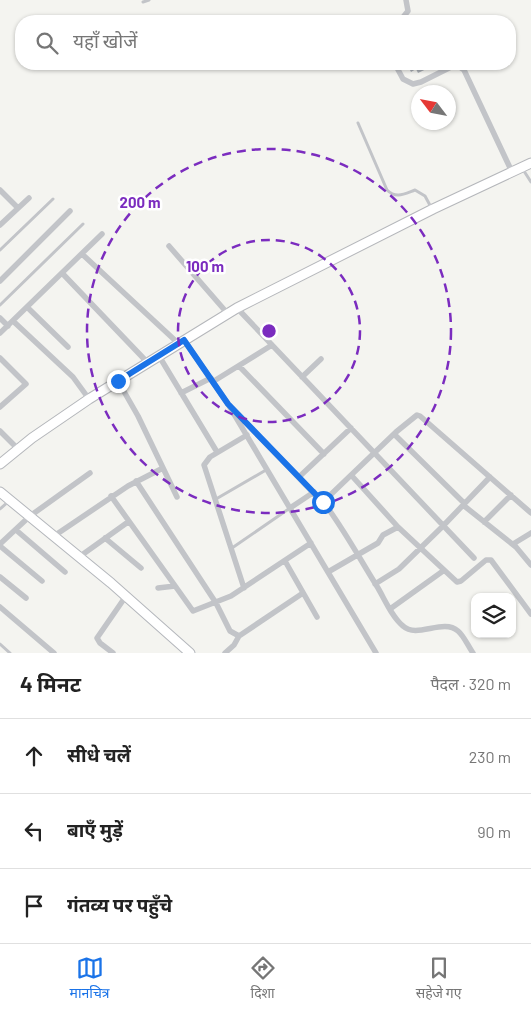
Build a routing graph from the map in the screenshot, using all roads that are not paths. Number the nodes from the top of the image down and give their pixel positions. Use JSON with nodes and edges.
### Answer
{"nodes":[{"id":1,"x":149,"y":0,"type":"edge"},
{"id":2,"x":406,"y":0,"type":"edge"},
{"id":3,"x":143,"y":2,"type":"dead end"},
{"id":4,"x":405,"y":15,"type":"edge"},
{"id":5,"x":399,"y":70,"type":"edge"},
{"id":6,"x":445,"y":70,"type":"edge"},
{"id":7,"x":463,"y":70,"type":"edge"},
{"id":8,"x":358,"y":123,"type":"dead end"},
{"id":9,"x":531,"y":163,"type":"edge"},
{"id":10,"x":521,"y":168,"type":"junction"},
{"id":11,"x":512,"y":172,"type":"junction"},
{"id":12,"x":531,"y":182,"type":"edge"},
{"id":13,"x":0,"y":190,"type":"edge"},
{"id":14,"x":29,"y":198,"type":"dead end"},
{"id":15,"x":53,"y":199,"type":"dead end"},
{"id":16,"x":18,"y":208,"type":"junction"},
{"id":17,"x":433,"y":209,"type":"junction"},
{"id":18,"x":70,"y":211,"type":"dead end"},
{"id":19,"x":83,"y":224,"type":"dead end"},
{"id":20,"x":0,"y":226,"type":"edge"},
{"id":21,"x":102,"y":234,"type":"dead end"},
{"id":22,"x":169,"y":246,"type":"dead end"},
{"id":23,"x":0,"y":250,"type":"edge"},
{"id":24,"x":82,"y":254,"type":"junction"},
{"id":25,"x":62,"y":273,"type":"junction"},
{"id":26,"x":0,"y":281,"type":"edge"},
{"id":27,"x":0,"y":305,"type":"edge"},
{"id":28,"x":28,"y":307,"type":"junction"},
{"id":29,"x":237,"y":308,"type":"junction"},
{"id":30,"x":228,"y":314,"type":"junction"},
{"id":31,"x":0,"y":318,"type":"edge"},
{"id":32,"x":10,"y":323,"type":"junction"},
{"id":33,"x":0,"y":334,"type":"edge"},
{"id":34,"x":182,"y":342,"type":"junction"},
{"id":35,"x":272,"y":345,"type":"junction"},
{"id":36,"x":68,"y":347,"type":"dead end"},
{"id":37,"x":159,"y":356,"type":"junction"},
{"id":38,"x":0,"y":358,"type":"edge"},
{"id":39,"x":321,"y":359,"type":"dead end"},
{"id":40,"x":148,"y":363,"type":"junction"},
{"id":41,"x":239,"y":366,"type":"junction"},
{"id":42,"x":302,"y":377,"type":"junction"},
{"id":43,"x":212,"y":380,"type":"junction"},
{"id":44,"x":118,"y":381,"type":"junction"},
{"id":45,"x":182,"y":393,"type":"junction"},
{"id":46,"x":89,"y":399,"type":"junction"},
{"id":47,"x":228,"y":404,"type":"junction"},
{"id":48,"x":0,"y":408,"type":"edge"},
{"id":49,"x":351,"y":428,"type":"junction"},
{"id":50,"x":0,"y":431,"type":"edge"},
{"id":51,"x":394,"y":434,"type":"junction"},
{"id":52,"x":247,"y":435,"type":"junction"},
{"id":53,"x":18,"y":449,"type":"junction"},
{"id":54,"x":217,"y":452,"type":"junction"},
{"id":55,"x":374,"y":453,"type":"junction"},
{"id":56,"x":324,"y":454,"type":"junction"},
{"id":57,"x":0,"y":464,"type":"edge"},
{"id":58,"x":162,"y":468,"type":"junction"},
{"id":59,"x":267,"y":469,"type":"junction"},
{"id":60,"x":90,"y":473,"type":"dead end"},
{"id":61,"x":352,"y":476,"type":"junction"},
{"id":62,"x":299,"y":477,"type":"junction"},
{"id":63,"x":490,"y":477,"type":"junction"},
{"id":64,"x":136,"y":481,"type":"junction"},
{"id":65,"x":0,"y":492,"type":"edge"},
{"id":66,"x":314,"y":492,"type":"junction"},
{"id":67,"x":511,"y":495,"type":"junction"},
{"id":68,"x":111,"y":496,"type":"junction"},
{"id":69,"x":177,"y":497,"type":"dead end"},
{"id":70,"x":10,"y":500,"type":"junction"},
{"id":71,"x":215,"y":500,"type":"junction"},
{"id":72,"x":323,"y":502,"type":"junction"},
{"id":73,"x":464,"y":504,"type":"junction"},
{"id":74,"x":290,"y":508,"type":"junction"},
{"id":75,"x":0,"y":509,"type":"edge"},
{"id":76,"x":531,"y":513,"type":"edge"},
{"id":77,"x":30,"y":516,"type":"junction"},
{"id":78,"x":128,"y":522,"type":"junction"},
{"id":79,"x":484,"y":522,"type":"junction"},
{"id":80,"x":443,"y":526,"type":"junction"},
{"id":81,"x":398,"y":527,"type":"junction"},
{"id":82,"x":16,"y":530,"type":"junction"},
{"id":83,"x":531,"y":533,"type":"edge"},
{"id":84,"x":54,"y":536,"type":"junction"},
{"id":85,"x":105,"y":538,"type":"junction"},
{"id":86,"x":311,"y":544,"type":"junction"},
{"id":87,"x":513,"y":544,"type":"junction"},
{"id":88,"x":0,"y":545,"type":"edge"},
{"id":89,"x":231,"y":548,"type":"junction"},
{"id":90,"x":420,"y":549,"type":"junction"},
{"id":91,"x":358,"y":554,"type":"junction"},
{"id":92,"x":79,"y":557,"type":"junction"},
{"id":93,"x":474,"y":558,"type":"dead end"},
{"id":94,"x":285,"y":561,"type":"junction"},
{"id":95,"x":531,"y":565,"type":"edge"},
{"id":96,"x":141,"y":568,"type":"dead end"},
{"id":97,"x":443,"y":571,"type":"junction"},
{"id":98,"x":65,"y":572,"type":"dead end"},
{"id":99,"x":328,"y":572,"type":"junction"},
{"id":100,"x":0,"y":577,"type":"edge"},
{"id":101,"x":42,"y":581,"type":"dead end"},
{"id":102,"x":375,"y":584,"type":"junction"},
{"id":103,"x":175,"y":586,"type":"junction"},
{"id":104,"x":158,"y":588,"type":"dead end"},
{"id":105,"x":244,"y":588,"type":"junction"},
{"id":106,"x":303,"y":592,"type":"junction"},
{"id":107,"x":126,"y":596,"type":"junction"},
{"id":108,"x":26,"y":598,"type":"dead end"},
{"id":109,"x":216,"y":603,"type":"junction"},
{"id":110,"x":0,"y":608,"type":"edge"},
{"id":111,"x":390,"y":609,"type":"junction"},
{"id":112,"x":531,"y":614,"type":"edge"},
{"id":113,"x":317,"y":617,"type":"dead end"},
{"id":114,"x":239,"y":636,"type":"junction"},
{"id":115,"x":0,"y":644,"type":"edge"},
{"id":116,"x":10,"y":653,"type":"edge"},
{"id":117,"x":54,"y":653,"type":"edge"},
{"id":118,"x":112,"y":653,"type":"edge"},
{"id":119,"x":190,"y":653,"type":"edge"},
{"id":120,"x":225,"y":653,"type":"edge"},
{"id":121,"x":376,"y":653,"type":"edge"},
{"id":122,"x":473,"y":653,"type":"edge"}],
"edges":[{"from":1,"to":3,"type":"lane"},
{"from":2,"to":4,"type":"street"},
{"from":5,"to":6,"type":"street"},
{"from":7,"to":11,"type":"street"},
{"from":8,"to":17,"type":"lane"},
{"from":9,"to":10,"type":"main road"},
{"from":10,"to":11,"type":"main road"},
{"from":10,"to":12,"type":"lane"},
{"from":11,"to":17,"type":"main road"},
{"from":13,"to":16,"type":"street"},
{"from":14,"to":16,"type":"street"},
{"from":15,"to":23,"type":"lane"},
{"from":16,"to":20,"type":"street"},
{"from":17,"to":29,"type":"main road"},
{"from":18,"to":26,"type":"street"},
{"from":19,"to":27,"type":"lane"},
{"from":21,"to":24,"type":"street"},
{"from":22,"to":30,"type":"street"},
{"from":24,"to":25,"type":"street"},
{"from":24,"to":34,"type":"street"},
{"from":25,"to":28,"type":"street"},
{"from":25,"to":40,"type":"street"},
{"from":28,"to":32,"type":"street"},
{"from":28,"to":36,"type":"street"},
{"from":29,"to":30,"type":"main road"},
{"from":29,"to":35,"type":"street"},
{"from":30,"to":34,"type":"main road"},
{"from":31,"to":32,"type":"street"},
{"from":32,"to":33,"type":"street"},
{"from":32,"to":46,"type":"street"},
{"from":34,"to":37,"type":"main road"},
{"from":34,"to":43,"type":"street"},
{"from":35,"to":41,"type":"street"},
{"from":35,"to":42,"type":"street"},
{"from":37,"to":40,"type":"main road"},
{"from":37,"to":45,"type":"street"},
{"from":38,"to":48,"type":"street"},
{"from":39,"to":42,"type":"street"},
{"from":40,"to":44,"type":"main road"},
{"from":41,"to":43,"type":"street"},
{"from":41,"to":56,"type":"street"},
{"from":42,"to":49,"type":"street"},
{"from":43,"to":45,"type":"street"},
{"from":43,"to":47,"type":"street"},
{"from":44,"to":46,"type":"main road"},
{"from":44,"to":58,"type":"street"},
{"from":45,"to":54,"type":"street"},
{"from":46,"to":53,"type":"main road"},
{"from":47,"to":52,"type":"street"},
{"from":47,"to":62,"type":"street"},
{"from":49,"to":55,"type":"street"},
{"from":49,"to":56,"type":"street"},
{"from":50,"to":53,"type":"street"},
{"from":51,"to":55,"type":"street"},
{"from":51,"to":63,"type":"street"},
{"from":51,"to":73,"type":"street"},
{"from":52,"to":54,"type":"street"},
{"from":52,"to":59,"type":"street"},
{"from":53,"to":57,"type":"main road"},
{"from":54,"to":71,"type":"street"},
{"from":55,"to":61,"type":"street"},
{"from":55,"to":80,"type":"street"},
{"from":56,"to":62,"type":"street"},
{"from":58,"to":64,"type":"street"},
{"from":58,"to":69,"type":"street"},
{"from":59,"to":71,"type":"lane"},
{"from":59,"to":74,"type":"street"},
{"from":60,"to":77,"type":"street"},
{"from":61,"to":72,"type":"street"},
{"from":61,"to":81,"type":"street"},
{"from":62,"to":66,"type":"street"},
{"from":63,"to":67,"type":"street"},
{"from":63,"to":73,"type":"street"},
{"from":64,"to":68,"type":"street"},
{"from":64,"to":109,"type":"street"},
{"from":65,"to":70,"type":"main road"},
{"from":66,"to":72,"type":"street"},
{"from":66,"to":74,"type":"street"},
{"from":67,"to":76,"type":"street"},
{"from":67,"to":79,"type":"street"},
{"from":68,"to":78,"type":"street"},
{"from":68,"to":84,"type":"street"},
{"from":70,"to":75,"type":"lane"},
{"from":70,"to":77,"type":"main road"},
{"from":71,"to":89,"type":"street"},
{"from":72,"to":91,"type":"street"},
{"from":73,"to":79,"type":"street"},
{"from":73,"to":80,"type":"street"},
{"from":74,"to":86,"type":"street"},
{"from":74,"to":89,"type":"lane"},
{"from":77,"to":82,"type":"street"},
{"from":77,"to":84,"type":"main road"},
{"from":78,"to":85,"type":"street"},
{"from":78,"to":103,"type":"street"},
{"from":79,"to":87,"type":"street"},
{"from":80,"to":90,"type":"street"},
{"from":80,"to":93,"type":"street"},
{"from":81,"to":90,"type":"street"},
{"from":81,"to":91,"type":"street"},
{"from":82,"to":88,"type":"street"},
{"from":82,"to":98,"type":"street"},
{"from":83,"to":87,"type":"street"},
{"from":84,"to":92,"type":"main road"},
{"from":85,"to":92,"type":"street"},
{"from":85,"to":96,"type":"street"},
{"from":86,"to":94,"type":"street"},
{"from":86,"to":99,"type":"street"},
{"from":87,"to":95,"type":"street"},
{"from":88,"to":101,"type":"street"},
{"from":89,"to":105,"type":"street"},
{"from":90,"to":97,"type":"street"},
{"from":90,"to":102,"type":"street"},
{"from":91,"to":99,"type":"street"},
{"from":91,"to":102,"type":"street"},
{"from":92,"to":107,"type":"main road"},
{"from":94,"to":105,"type":"street"},
{"from":94,"to":106,"type":"street"},
{"from":97,"to":111,"type":"street"},
{"from":97,"to":112,"type":"street"},
{"from":99,"to":121,"type":"street"},
{"from":100,"to":108,"type":"street"},
{"from":102,"to":111,"type":"street"},
{"from":103,"to":104,"type":"street"},
{"from":103,"to":109,"type":"street"},
{"from":105,"to":109,"type":"street"},
{"from":106,"to":113,"type":"street"},
{"from":106,"to":114,"type":"street"},
{"from":107,"to":118,"type":"street"},
{"from":107,"to":119,"type":"main road"},
{"from":109,"to":114,"type":"street"},
{"from":110,"to":117,"type":"street"},
{"from":111,"to":122,"type":"street"},
{"from":114,"to":120,"type":"street"},
{"from":115,"to":116,"type":"lane"}]}
